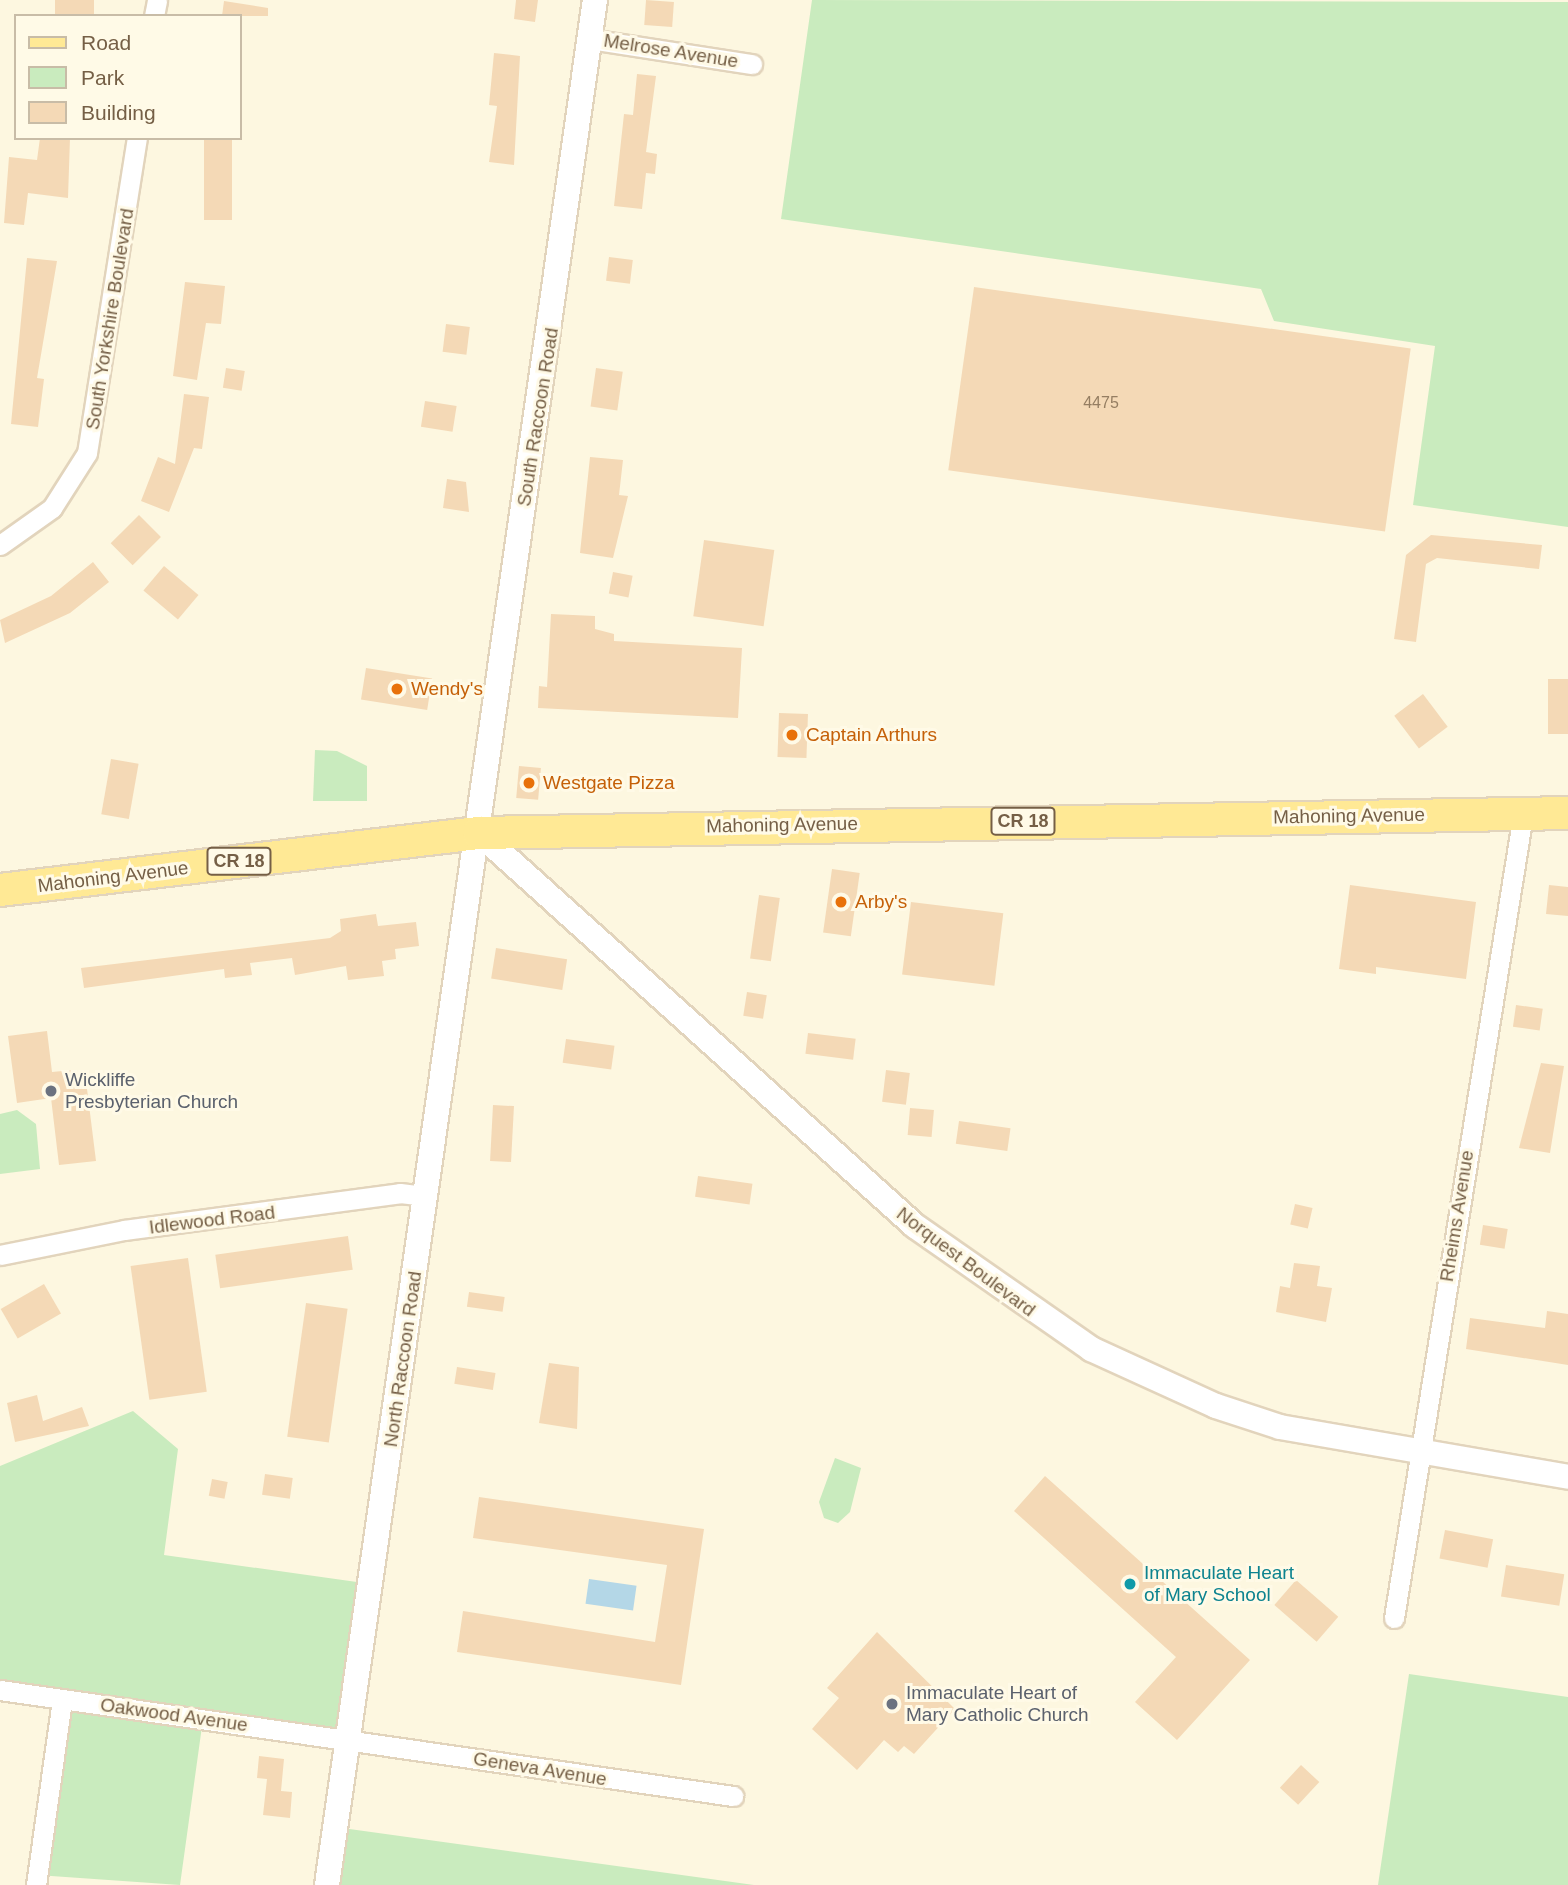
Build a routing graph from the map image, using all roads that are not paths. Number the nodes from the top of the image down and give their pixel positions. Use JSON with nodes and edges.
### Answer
{"nodes":[{"id":1,"x":595,"y":0,"type":"edge"},
{"id":2,"x":590,"y":38,"type":"junction"},
{"id":3,"x":752,"y":64,"type":"dead end"},
{"id":4,"x":137,"y":140,"type":"edge"},
{"id":5,"x":0,"y":545,"type":"edge"},
{"id":6,"x":1568,"y":813,"type":"edge"},
{"id":7,"x":1523,"y":814,"type":"junction"},
{"id":8,"x":479,"y":833,"type":"junction"},
{"id":9,"x":0,"y":890,"type":"edge"},
{"id":10,"x":426,"y":1196,"type":"junction"},
{"id":11,"x":0,"y":1255,"type":"edge"},
{"id":12,"x":1415,"y":1455,"type":"junction"},
{"id":13,"x":1568,"y":1478,"type":"edge"},
{"id":14,"x":1394,"y":1618,"type":"dead end"},
{"id":15,"x":0,"y":1690,"type":"edge"},
{"id":16,"x":62,"y":1700,"type":"junction"},
{"id":17,"x":347,"y":1740,"type":"junction"},
{"id":18,"x":733,"y":1796,"type":"dead end"},
{"id":19,"x":36,"y":1885,"type":"edge"},
{"id":20,"x":327,"y":1885,"type":"edge"}],
"edges":[{"from":1,"to":2,"type":"street","name":"South Raccoon Road"},
{"from":2,"to":3,"type":"street","name":"Melrose Avenue"},
{"from":2,"to":8,"type":"street","name":"South Raccoon Road"},
{"from":4,"to":5,"type":"street","name":"South Yorkshire Boulevard"},
{"from":6,"to":7,"type":"main road","name":"Mahoning Avenue","number":"CR 18"},
{"from":7,"to":8,"type":"main road","name":"Mahoning Avenue","number":"CR 18"},
{"from":7,"to":12,"type":"street","name":"Rheims Avenue"},
{"from":8,"to":9,"type":"main road","name":"Mahoning Avenue","number":"CR 18"},
{"from":8,"to":10,"type":"street","name":"North Raccoon Road"},
{"from":8,"to":12,"type":"street","name":"Norquest Boulevard"},
{"from":10,"to":11,"type":"street","name":"Idlewood Road"},
{"from":10,"to":17,"type":"street","name":"North Raccoon Road"},
{"from":12,"to":13,"type":"street","name":"Norquest Boulevard"},
{"from":12,"to":14,"type":"street","name":"Rheims Avenue"},
{"from":15,"to":16,"type":"street","name":"Oakwood Avenue"},
{"from":16,"to":17,"type":"street","name":"Oakwood Avenue"},
{"from":16,"to":19,"type":"street"},
{"from":17,"to":18,"type":"street","name":"Geneva Avenue"},
{"from":17,"to":20,"type":"street","name":"North Raccoon Road"}]}
